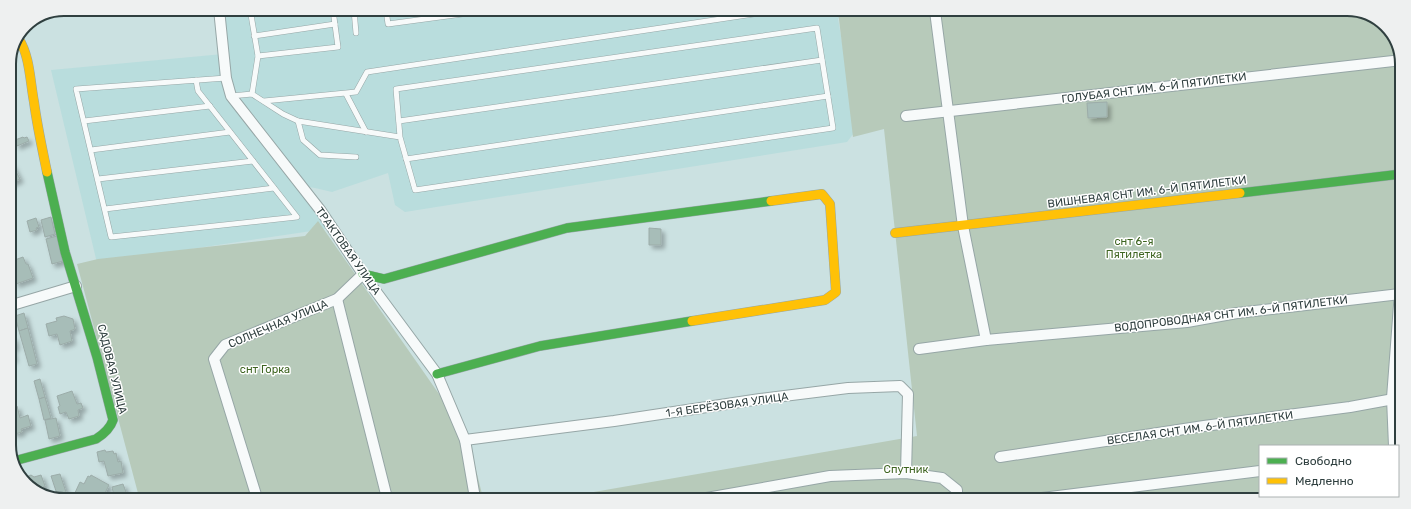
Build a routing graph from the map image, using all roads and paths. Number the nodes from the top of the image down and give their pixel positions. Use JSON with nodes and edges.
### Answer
{"nodes":[{"id":1,"x":220,"y":16,"type":"edge"},
{"id":2,"x":251,"y":16,"type":"edge"},
{"id":3,"x":334,"y":16,"type":"edge"},
{"id":4,"x":355,"y":16,"type":"edge"},
{"id":5,"x":387,"y":16,"type":"edge"},
{"id":6,"x":447,"y":16,"type":"edge"},
{"id":7,"x":741,"y":16,"type":"edge"},
{"id":8,"x":936,"y":16,"type":"edge"},
{"id":9,"x":335,"y":24,"type":"junction"},
{"id":10,"x":356,"y":33,"type":"dead end"},
{"id":11,"x":254,"y":36,"type":"junction"},
{"id":12,"x":21,"y":43,"type":"edge"},
{"id":13,"x":258,"y":56,"type":"junction"},
{"id":14,"x":822,"y":60,"type":"junction"},
{"id":15,"x":1395,"y":61,"type":"edge"},
{"id":16,"x":226,"y":78,"type":"junction"},
{"id":17,"x":196,"y":80,"type":"junction"},
{"id":18,"x":252,"y":94,"type":"junction"},
{"id":19,"x":346,"y":94,"type":"junction"},
{"id":20,"x":231,"y":96,"type":"junction"},
{"id":21,"x":828,"y":96,"type":"junction"},
{"id":22,"x":264,"y":101,"type":"junction"},
{"id":23,"x":210,"y":106,"type":"junction"},
{"id":24,"x":948,"y":110,"type":"junction"},
{"id":25,"x":906,"y":116,"type":"dead end"},
{"id":26,"x":84,"y":121,"type":"junction"},
{"id":27,"x":298,"y":121,"type":"junction"},
{"id":28,"x":398,"y":121,"type":"junction"},
{"id":29,"x":230,"y":132,"type":"junction"},
{"id":30,"x":366,"y":132,"type":"junction"},
{"id":31,"x":400,"y":137,"type":"junction"},
{"id":32,"x":91,"y":150,"type":"junction"},
{"id":33,"x":356,"y":156,"type":"dead end"},
{"id":34,"x":406,"y":159,"type":"junction"},
{"id":35,"x":253,"y":161,"type":"junction"},
{"id":36,"x":1395,"y":175,"type":"edge"},
{"id":37,"x":98,"y":179,"type":"junction"},
{"id":38,"x":274,"y":188,"type":"junction"},
{"id":39,"x":105,"y":209,"type":"junction"},
{"id":40,"x":964,"y":226,"type":"junction"},
{"id":41,"x":895,"y":233,"type":"dead end"},
{"id":42,"x":363,"y":274,"type":"junction"},
{"id":43,"x":76,"y":286,"type":"junction"},
{"id":44,"x":1395,"y":294,"type":"edge"},
{"id":45,"x":337,"y":299,"type":"junction"},
{"id":46,"x":16,"y":304,"type":"edge"},
{"id":47,"x":986,"y":340,"type":"junction"},
{"id":48,"x":918,"y":350,"type":"dead end"},
{"id":49,"x":437,"y":374,"type":"junction"},
{"id":50,"x":1395,"y":398,"type":"edge"},
{"id":51,"x":1395,"y":422,"type":"edge"},
{"id":52,"x":465,"y":440,"type":"junction"},
{"id":53,"x":1394,"y":445,"type":"edge"},
{"id":54,"x":1000,"y":457,"type":"dead end"},
{"id":55,"x":19,"y":460,"type":"edge"},
{"id":56,"x":1259,"y":471,"type":"edge"},
{"id":57,"x":906,"y":473,"type":"junction"},
{"id":58,"x":255,"y":493,"type":"edge"},
{"id":59,"x":386,"y":493,"type":"edge"},
{"id":60,"x":474,"y":493,"type":"edge"},
{"id":61,"x":751,"y":493,"type":"edge"},
{"id":62,"x":955,"y":493,"type":"edge"},
{"id":63,"x":1082,"y":493,"type":"edge"}],
"edges":[{"from":1,"to":16,"type":"street","name":"ТРАКТОВАЯ УЛИЦА"},
{"from":2,"to":11,"type":"lane"},
{"from":3,"to":9,"type":"lane"},
{"from":4,"to":10,"type":"lane"},
{"from":5,"to":6,"type":"lane"},
{"from":7,"to":19,"type":"lane"},
{"from":8,"to":24,"type":"street"},
{"from":9,"to":11,"type":"lane"},
{"from":9,"to":13,"type":"lane"},
{"from":11,"to":13,"type":"lane"},
{"from":12,"to":43,"type":"street"},
{"from":13,"to":18,"type":"lane"},
{"from":14,"to":21,"type":"lane"},
{"from":14,"to":28,"type":"lane"},
{"from":14,"to":28,"type":"lane"},
{"from":15,"to":24,"type":"street","name":"ГОЛУБАЯ СНТ ИМ. 6-Й ПЯТИЛЕТКИ"},
{"from":16,"to":17,"type":"lane"},
{"from":16,"to":20,"type":"street","name":"ТРАКТОВАЯ УЛИЦА"},
{"from":17,"to":23,"type":"lane"},
{"from":17,"to":26,"type":"lane"},
{"from":18,"to":20,"type":"lane"},
{"from":18,"to":22,"type":"lane"},
{"from":19,"to":22,"type":"lane"},
{"from":19,"to":30,"type":"lane"},
{"from":20,"to":42,"type":"street","name":"ТРАКТОВАЯ УЛИЦА"},
{"from":21,"to":34,"type":"lane"},
{"from":21,"to":34,"type":"lane"},
{"from":22,"to":27,"type":"lane"},
{"from":23,"to":26,"type":"lane"},
{"from":23,"to":29,"type":"lane"},
{"from":24,"to":25,"type":"street","name":"ГОЛУБАЯ СНТ ИМ. 6-Й ПЯТИЛЕТКИ"},
{"from":24,"to":40,"type":"street"},
{"from":26,"to":32,"type":"lane"},
{"from":27,"to":30,"type":"lane"},
{"from":27,"to":33,"type":"lane"},
{"from":28,"to":31,"type":"lane"},
{"from":29,"to":32,"type":"lane"},
{"from":29,"to":35,"type":"lane"},
{"from":30,"to":31,"type":"lane"},
{"from":31,"to":34,"type":"lane"},
{"from":32,"to":37,"type":"lane"},
{"from":35,"to":37,"type":"lane"},
{"from":35,"to":38,"type":"lane"},
{"from":36,"to":40,"type":"street","name":"ВИШНЕВАЯ СНТ ИМ. 6-Й ПЯТИЛЕТКИ"},
{"from":37,"to":39,"type":"lane"},
{"from":38,"to":39,"type":"lane"},
{"from":38,"to":39,"type":"lane"},
{"from":40,"to":41,"type":"street","name":"ВИШНЕВАЯ СНТ ИМ. 6-Й ПЯТИЛЕТКИ"},
{"from":40,"to":47,"type":"street"},
{"from":42,"to":45,"type":"street","name":"СОЛНЕЧНАЯ УЛИЦА"},
{"from":42,"to":49,"type":"street","name":"ТРАКТОВАЯ УЛИЦА"},
{"from":42,"to":49,"type":"street"},
{"from":43,"to":46,"type":"street"},
{"from":43,"to":55,"type":"street","name":"САДОВАЯ УЛИЦА"},
{"from":44,"to":47,"type":"street","name":"ВОДОПРОВОДНАЯ СНТ ИМ. 6-Й ПЯТИЛЕТКИ"},
{"from":45,"to":58,"type":"street","name":"СОЛНЕЧНАЯ УЛИЦА"},
{"from":45,"to":59,"type":"street"},
{"from":47,"to":48,"type":"street","name":"ВОДОПРОВОДНАЯ СНТ ИМ. 6-Й ПЯТИЛЕТКИ"},
{"from":49,"to":52,"type":"street","name":"ТРАКТОВАЯ УЛИЦА"},
{"from":50,"to":54,"type":"street","name":"ВЕСЕЛАЯ СНТ ИМ. 6-Й ПЯТИЛЕТКИ"},
{"from":51,"to":53,"type":"street"},
{"from":52,"to":57,"type":"street","name":"1-Я БЕРЁЗОВАЯ УЛИЦА"},
{"from":52,"to":60,"type":"street","name":"ТРАКТОВАЯ УЛИЦА"},
{"from":56,"to":63,"type":"street"},
{"from":57,"to":61,"type":"street"},
{"from":57,"to":62,"type":"street"}]}
